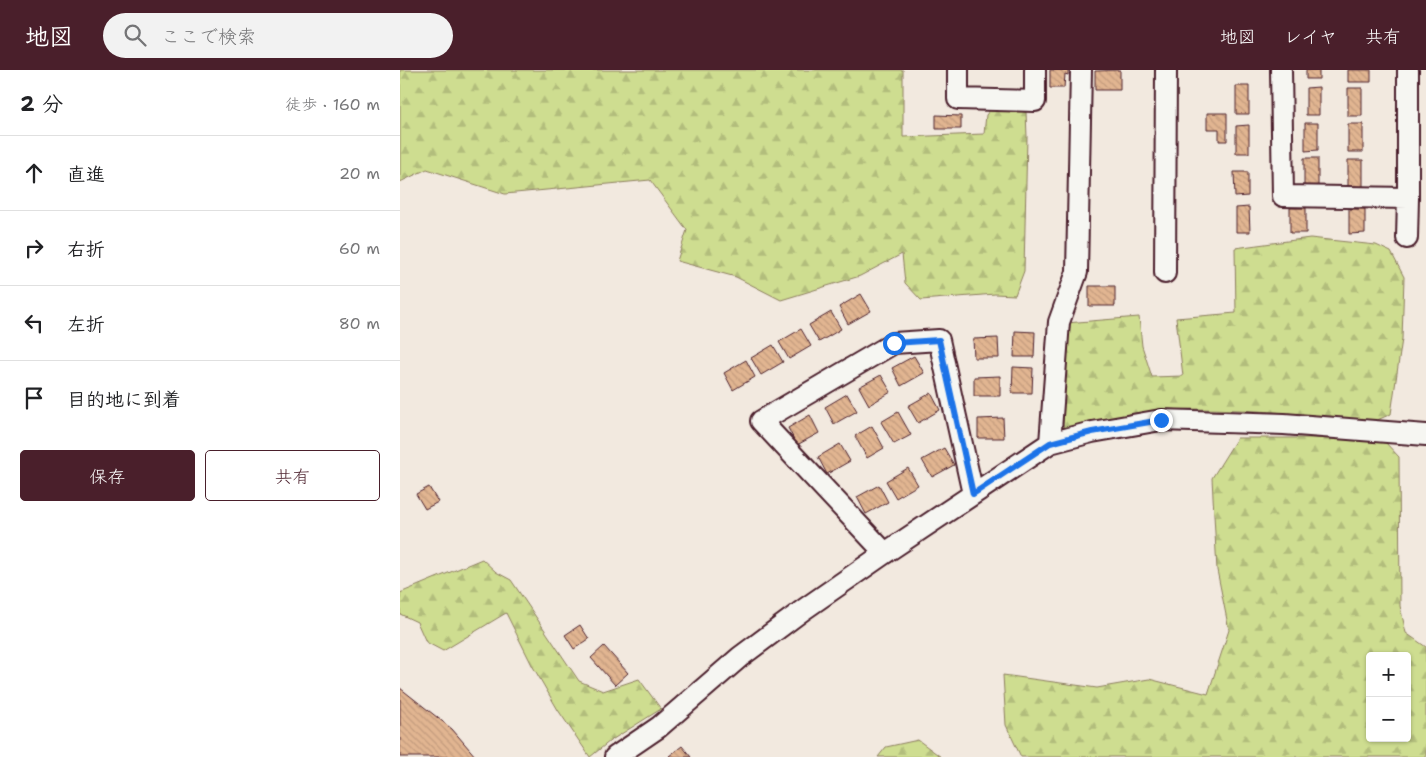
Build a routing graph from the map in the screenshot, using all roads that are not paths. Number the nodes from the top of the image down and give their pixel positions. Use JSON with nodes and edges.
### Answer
{"nodes":[{"id":1,"x":958,"y":70,"type":"edge"},
{"id":2,"x":1035,"y":70,"type":"edge"},
{"id":3,"x":1081,"y":70,"type":"edge"},
{"id":4,"x":1166,"y":70,"type":"edge"},
{"id":5,"x":1281,"y":70,"type":"edge"},
{"id":6,"x":1408,"y":70,"type":"edge"},
{"id":7,"x":1408,"y":198,"type":"junction"},
{"id":8,"x":1407,"y":238,"type":"dead end"},
{"id":9,"x":1165,"y":273,"type":"dead end"},
{"id":10,"x":1426,"y":435,"type":"edge"},
{"id":11,"x":1050,"y":443,"type":"junction"},
{"id":12,"x":973,"y":494,"type":"junction"},
{"id":13,"x":885,"y":553,"type":"junction"},
{"id":14,"x":615,"y":757,"type":"edge"}],
"edges":[{"from":1,"to":2,"type":"street"},
{"from":3,"to":11,"type":"street"},
{"from":4,"to":9,"type":"street"},
{"from":5,"to":7,"type":"street"},
{"from":6,"to":7,"type":"street"},
{"from":7,"to":8,"type":"street"},
{"from":10,"to":11,"type":"street"},
{"from":11,"to":12,"type":"street"},
{"from":12,"to":13,"type":"street"},
{"from":12,"to":13,"type":"street"},
{"from":13,"to":14,"type":"street"}]}
